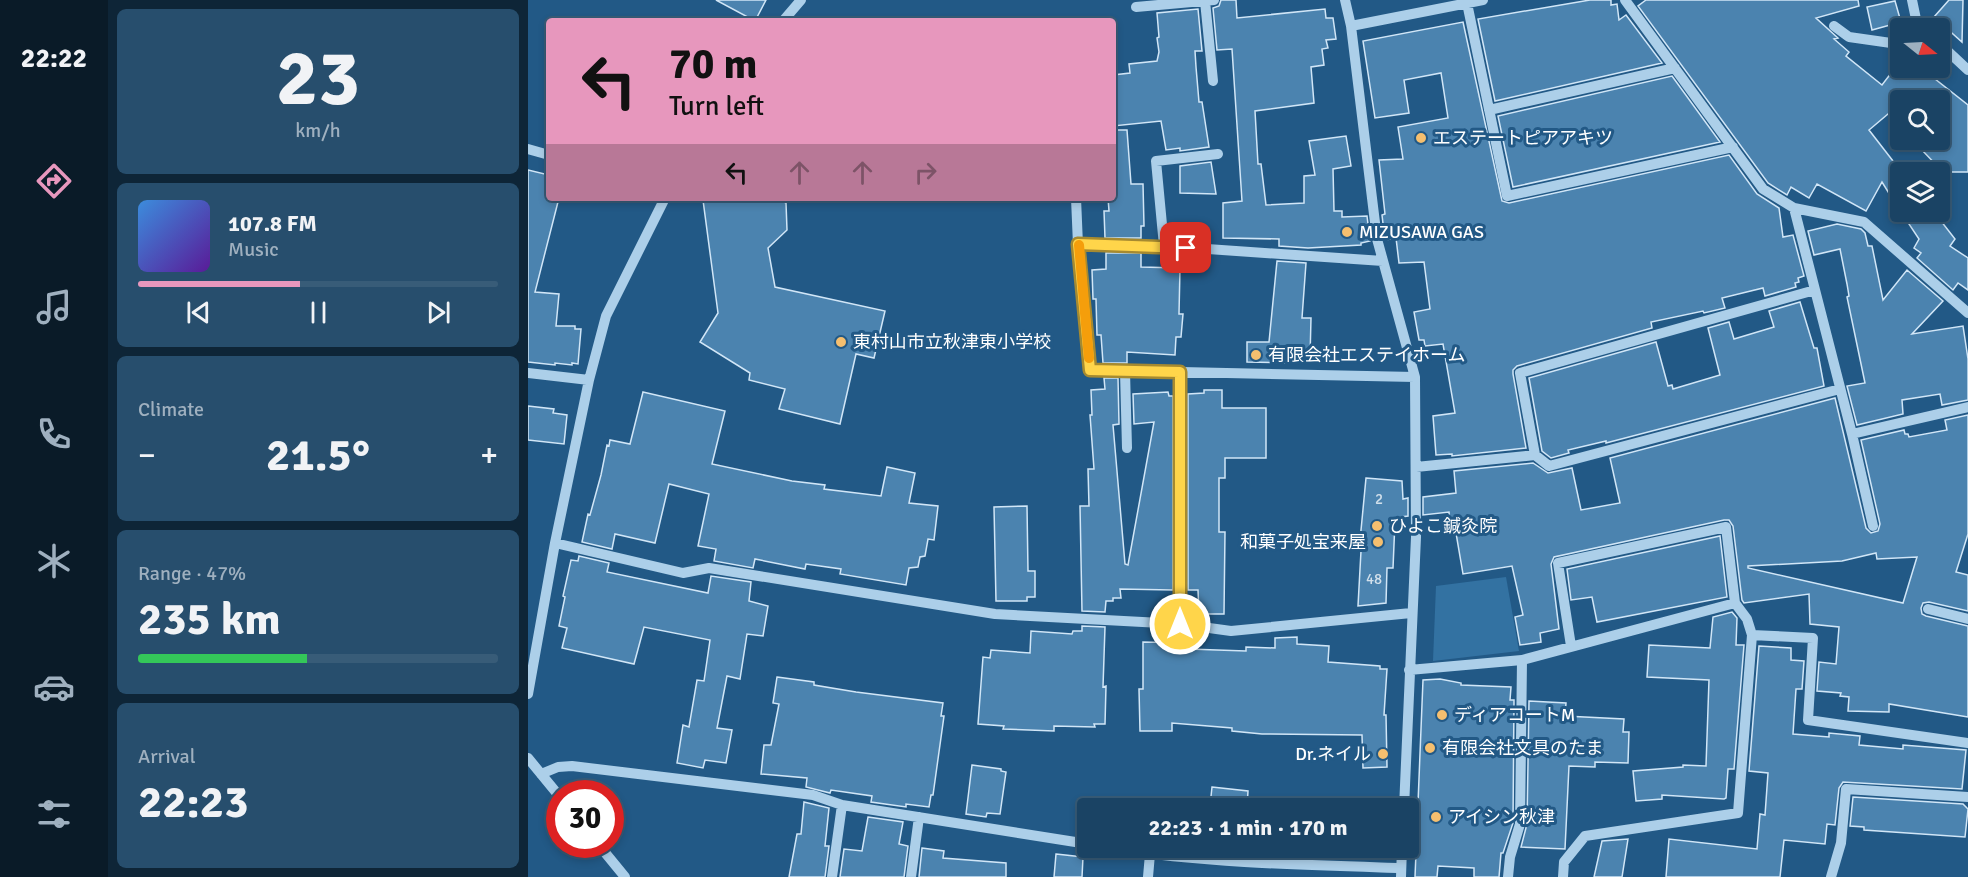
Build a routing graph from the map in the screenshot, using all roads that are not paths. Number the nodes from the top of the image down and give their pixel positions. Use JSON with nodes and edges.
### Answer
{"nodes":[{"id":1,"x":801,"y":0,"type":"edge"},
{"id":2,"x":1210,"y":0,"type":"edge"},
{"id":3,"x":1345,"y":0,"type":"edge"},
{"id":4,"x":1483,"y":0,"type":"edge"},
{"id":5,"x":1625,"y":0,"type":"edge"},
{"id":6,"x":1912,"y":0,"type":"edge"},
{"id":7,"x":1467,"y":3,"type":"junction"},
{"id":8,"x":1136,"y":7,"type":"dead end"},
{"id":9,"x":786,"y":18,"type":"edge"},
{"id":10,"x":1916,"y":18,"type":"edge"},
{"id":11,"x":1351,"y":26,"type":"junction"},
{"id":12,"x":1834,"y":26,"type":"dead end"},
{"id":13,"x":1890,"y":43,"type":"edge"},
{"id":14,"x":1950,"y":53,"type":"edge"},
{"id":15,"x":1675,"y":68,"type":"junction"},
{"id":16,"x":1968,"y":69,"type":"edge"},
{"id":17,"x":1213,"y":81,"type":"dead end"},
{"id":18,"x":1489,"y":110,"type":"junction"},
{"id":19,"x":1733,"y":147,"type":"junction"},
{"id":20,"x":528,"y":149,"type":"edge"},
{"id":21,"x":546,"y":154,"type":"edge"},
{"id":22,"x":1218,"y":154,"type":"dead end"},
{"id":23,"x":664,"y":201,"type":"edge"},
{"id":24,"x":1076,"y":201,"type":"edge"},
{"id":25,"x":1794,"y":208,"type":"junction"},
{"id":26,"x":1078,"y":244,"type":"junction"},
{"id":27,"x":1164,"y":246,"type":"junction"},
{"id":28,"x":1383,"y":261,"type":"junction"},
{"id":29,"x":1815,"y":290,"type":"junction"},
{"id":30,"x":1968,"y":313,"type":"edge"},
{"id":31,"x":1125,"y":371,"type":"junction"},
{"id":32,"x":1180,"y":372,"type":"junction"},
{"id":33,"x":528,"y":373,"type":"edge"},
{"id":34,"x":1415,"y":377,"type":"junction"},
{"id":35,"x":589,"y":380,"type":"junction"},
{"id":36,"x":1840,"y":389,"type":"junction"},
{"id":37,"x":1968,"y":407,"type":"edge"},
{"id":38,"x":1852,"y":434,"type":"junction"},
{"id":39,"x":1127,"y":448,"type":"dead end"},
{"id":40,"x":1535,"y":455,"type":"junction"},
{"id":41,"x":1416,"y":467,"type":"junction"},
{"id":42,"x":1873,"y":526,"type":"dead end"},
{"id":43,"x":555,"y":543,"type":"junction"},
{"id":44,"x":1735,"y":603,"type":"junction"},
{"id":45,"x":1928,"y":609,"type":"dead end"},
{"id":46,"x":1412,"y":613,"type":"junction"},
{"id":47,"x":1968,"y":619,"type":"edge"},
{"id":48,"x":1180,"y":624,"type":"junction"},
{"id":49,"x":1752,"y":635,"type":"junction"},
{"id":50,"x":1571,"y":645,"type":"junction"},
{"id":51,"x":1522,"y":660,"type":"junction"},
{"id":52,"x":1409,"y":670,"type":"junction"},
{"id":53,"x":528,"y":694,"type":"edge"},
{"id":54,"x":1968,"y":743,"type":"edge"},
{"id":55,"x":528,"y":758,"type":"edge"},
{"id":56,"x":541,"y":774,"type":"junction"},
{"id":57,"x":546,"y":780,"type":"edge"},
{"id":58,"x":1968,"y":797,"type":"edge"},
{"id":59,"x":1404,"y":798,"type":"edge"},
{"id":60,"x":842,"y":805,"type":"junction"},
{"id":61,"x":919,"y":817,"type":"junction"},
{"id":62,"x":1077,"y":842,"type":"edge"},
{"id":63,"x":609,"y":858,"type":"edge"},
{"id":64,"x":1150,"y":858,"type":"edge"},
{"id":65,"x":1188,"y":858,"type":"edge"},
{"id":66,"x":1401,"y":872,"type":"edge"},
{"id":67,"x":625,"y":877,"type":"edge"},
{"id":68,"x":832,"y":877,"type":"edge"},
{"id":69,"x":911,"y":877,"type":"edge"},
{"id":70,"x":1148,"y":877,"type":"edge"},
{"id":71,"x":1508,"y":877,"type":"edge"},
{"id":72,"x":1563,"y":877,"type":"edge"},
{"id":73,"x":1831,"y":877,"type":"edge"}],
"edges":[{"from":1,"to":9,"type":"street"},
{"from":2,"to":8,"type":"street"},
{"from":2,"to":17,"type":"street"},
{"from":3,"to":11,"type":"street"},
{"from":4,"to":7,"type":"street"},
{"from":5,"to":15,"type":"street"},
{"from":6,"to":10,"type":"street"},
{"from":7,"to":11,"type":"street"},
{"from":7,"to":18,"type":"street"},
{"from":11,"to":28,"type":"street"},
{"from":12,"to":13,"type":"street"},
{"from":14,"to":16,"type":"street"},
{"from":15,"to":18,"type":"street"},
{"from":15,"to":19,"type":"street"},
{"from":18,"to":19,"type":"street"},
{"from":19,"to":25,"type":"street"},
{"from":20,"to":21,"type":"street"},
{"from":22,"to":27,"type":"street"},
{"from":23,"to":35,"type":"street"},
{"from":24,"to":26,"type":"street"},
{"from":25,"to":29,"type":"street"},
{"from":25,"to":30,"type":"street"},
{"from":26,"to":27,"type":"street"},
{"from":26,"to":31,"type":"street"},
{"from":27,"to":28,"type":"street"},
{"from":28,"to":34,"type":"street"},
{"from":29,"to":36,"type":"street"},
{"from":29,"to":40,"type":"street"},
{"from":31,"to":32,"type":"street"},
{"from":31,"to":39,"type":"street"},
{"from":32,"to":34,"type":"street"},
{"from":32,"to":48,"type":"street"},
{"from":33,"to":35,"type":"street"},
{"from":34,"to":41,"type":"street"},
{"from":35,"to":43,"type":"street"},
{"from":36,"to":38,"type":"street"},
{"from":36,"to":40,"type":"street"},
{"from":37,"to":38,"type":"street"},
{"from":38,"to":42,"type":"street"},
{"from":40,"to":41,"type":"street"},
{"from":41,"to":46,"type":"street"},
{"from":43,"to":48,"type":"street"},
{"from":43,"to":53,"type":"street"},
{"from":44,"to":49,"type":"street"},
{"from":44,"to":50,"type":"street"},
{"from":44,"to":50,"type":"street"},
{"from":45,"to":47,"type":"street"},
{"from":46,"to":48,"type":"street"},
{"from":46,"to":52,"type":"street"},
{"from":49,"to":54,"type":"street"},
{"from":49,"to":72,"type":"street"},
{"from":50,"to":51,"type":"street"},
{"from":51,"to":52,"type":"street"},
{"from":51,"to":71,"type":"street"},
{"from":52,"to":59,"type":"street"},
{"from":55,"to":56,"type":"street"},
{"from":56,"to":57,"type":"street"},
{"from":56,"to":60,"type":"street"},
{"from":58,"to":73,"type":"street"},
{"from":60,"to":61,"type":"street"},
{"from":60,"to":68,"type":"street"},
{"from":61,"to":62,"type":"street"},
{"from":61,"to":69,"type":"street"},
{"from":63,"to":67,"type":"street"},
{"from":64,"to":70,"type":"street"},
{"from":65,"to":66,"type":"street"}]}
